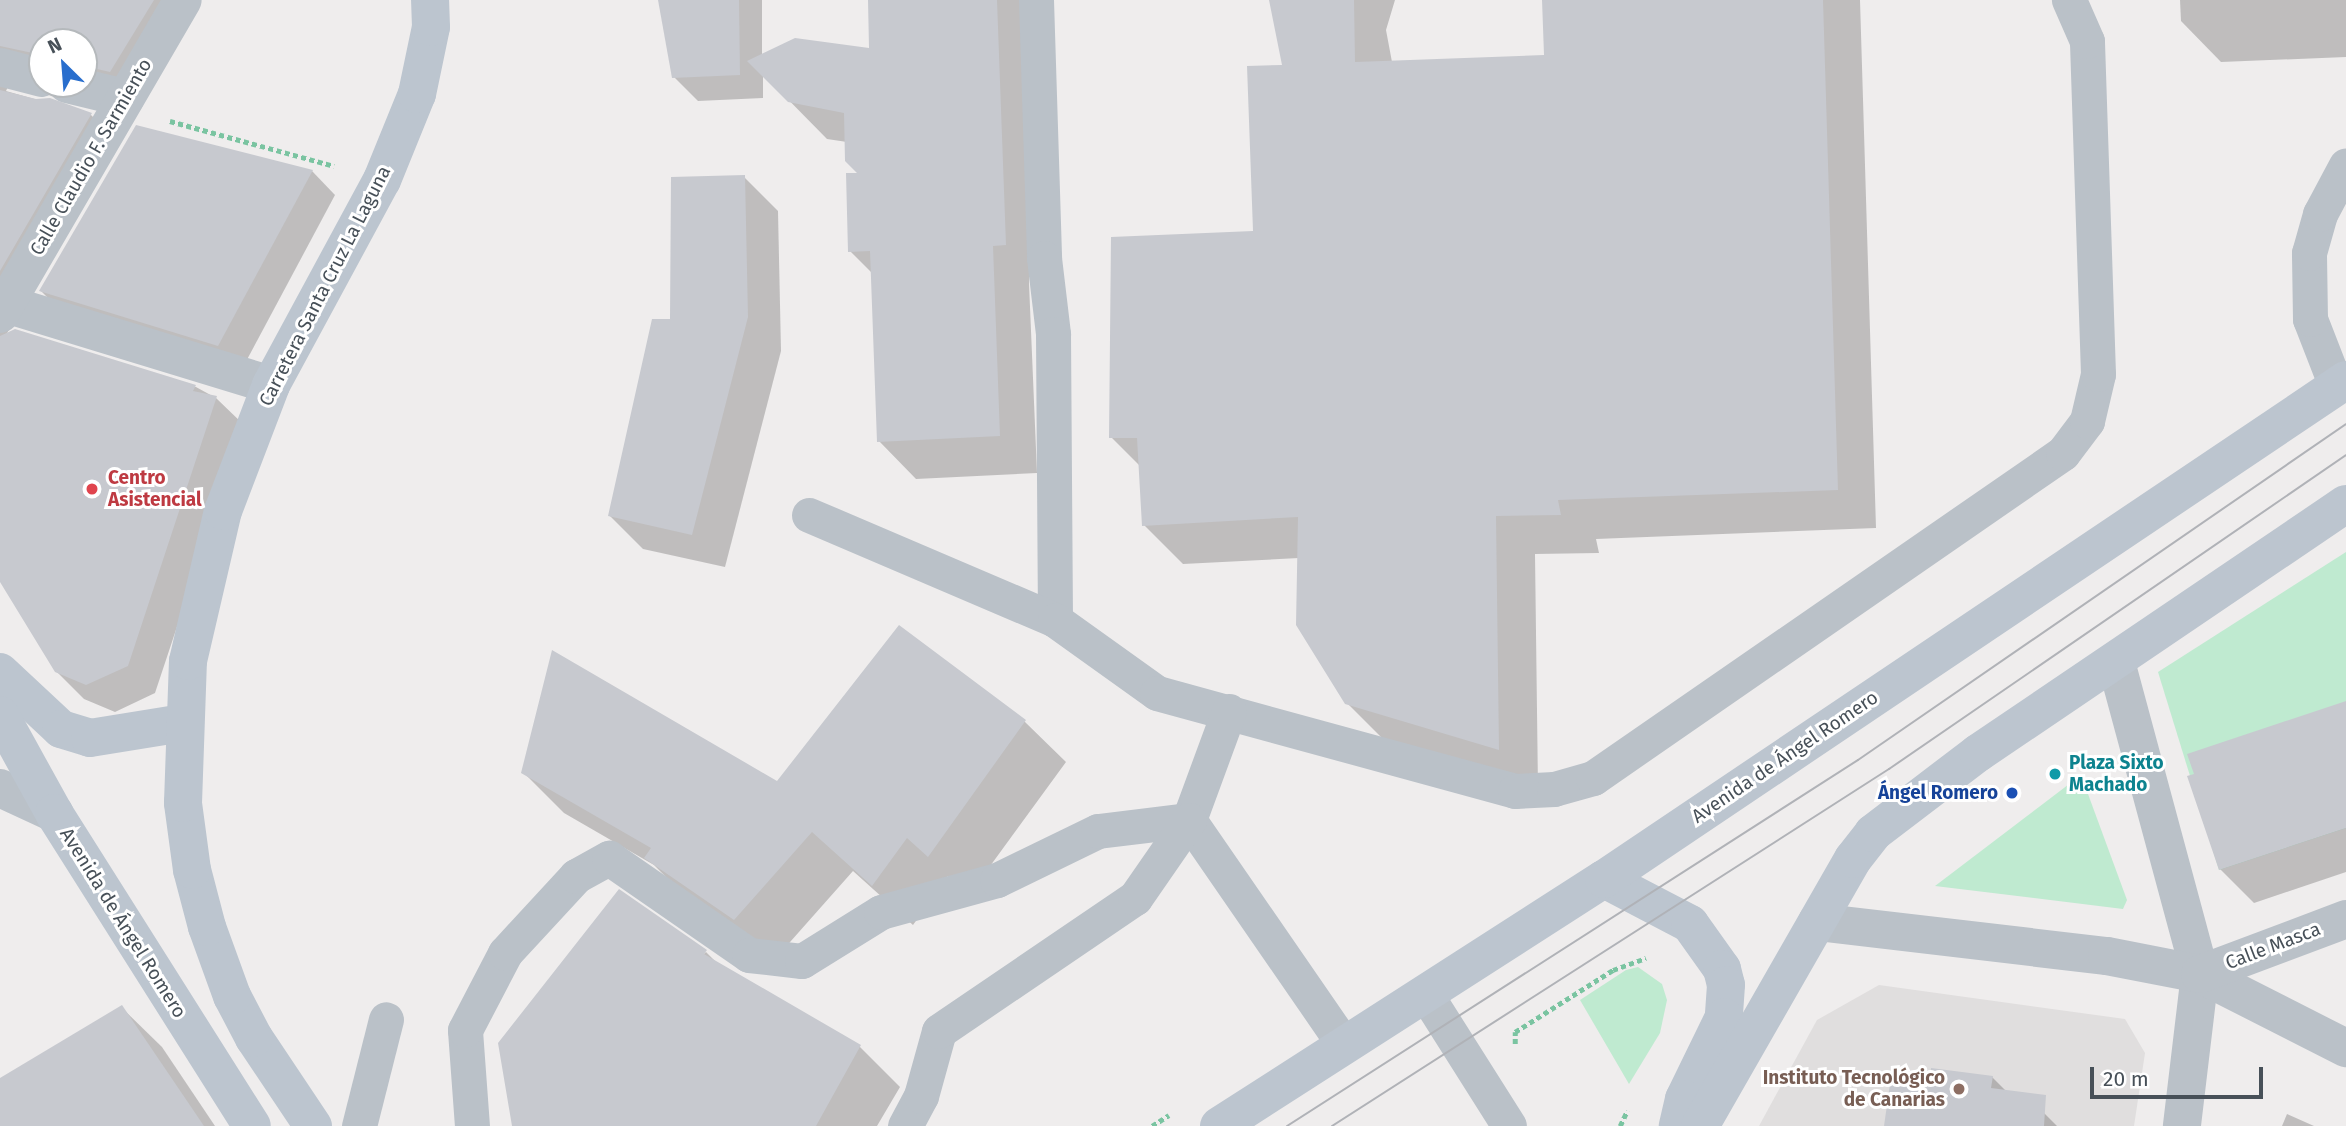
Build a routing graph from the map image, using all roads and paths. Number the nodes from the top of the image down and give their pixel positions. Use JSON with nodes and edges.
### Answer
{"nodes":[{"id":1,"x":183,"y":0,"type":"edge"},
{"id":2,"x":430,"y":0,"type":"edge"},
{"id":3,"x":1036,"y":0,"type":"edge"},
{"id":4,"x":2069,"y":0,"type":"edge"},
{"id":5,"x":0,"y":67,"type":"edge"},
{"id":6,"x":28,"y":74,"type":"edge"},
{"id":7,"x":98,"y":95,"type":"edge"},
{"id":8,"x":122,"y":103,"type":"junction"},
{"id":9,"x":2346,"y":165,"type":"edge"},
{"id":10,"x":382,"y":180,"type":"junction"},
{"id":11,"x":3,"y":309,"type":"edge"},
{"id":12,"x":2341,"y":383,"type":"edge"},
{"id":13,"x":271,"y":385,"type":"junction"},
{"id":14,"x":2346,"y":504,"type":"edge"},
{"id":15,"x":809,"y":515,"type":"dead end"},
{"id":16,"x":1055,"y":620,"type":"junction"},
{"id":17,"x":2116,"y":662,"type":"junction"},
{"id":18,"x":0,"y":672,"type":"edge"},
{"id":19,"x":1229,"y":711,"type":"junction"},
{"id":20,"x":0,"y":715,"type":"edge"},
{"id":21,"x":183,"y":723,"type":"junction"},
{"id":22,"x":0,"y":788,"type":"edge"},
{"id":23,"x":54,"y":813,"type":"junction"},
{"id":24,"x":1189,"y":820,"type":"junction"},
{"id":25,"x":1604,"y":879,"type":"junction"},
{"id":26,"x":2346,"y":919,"type":"edge"},
{"id":27,"x":1817,"y":922,"type":"junction"},
{"id":28,"x":1656,"y":961,"type":"dead end"},
{"id":29,"x":2200,"y":974,"type":"junction"},
{"id":30,"x":1425,"y":993,"type":"junction"},
{"id":31,"x":386,"y":1019,"type":"dead end"},
{"id":32,"x":1516,"y":1040,"type":"dead end"},
{"id":33,"x":1343,"y":1045,"type":"junction"},
{"id":34,"x":2346,"y":1048,"type":"edge"},
{"id":35,"x":1631,"y":1104,"type":"dead end"},
{"id":36,"x":252,"y":1126,"type":"edge"},
{"id":37,"x":313,"y":1126,"type":"edge"},
{"id":38,"x":359,"y":1126,"type":"edge"},
{"id":39,"x":472,"y":1126,"type":"edge"},
{"id":40,"x":905,"y":1126,"type":"edge"},
{"id":41,"x":1219,"y":1126,"type":"edge"},
{"id":42,"x":1509,"y":1126,"type":"edge"},
{"id":43,"x":1619,"y":1126,"type":"edge"},
{"id":44,"x":1678,"y":1126,"type":"edge"},
{"id":45,"x":1700,"y":1126,"type":"edge"},
{"id":46,"x":2182,"y":1126,"type":"edge"}],
"edges":[{"from":1,"to":8,"type":"street","name":"Calle Claudio F. Sarmiento"},
{"from":2,"to":10,"type":"main road","name":"Carretera Santa Cruz La Laguna"},
{"from":3,"to":16,"type":"lane"},
{"from":4,"to":19,"type":"lane"},
{"from":5,"to":6,"type":"street"},
{"from":7,"to":8,"type":"street"},
{"from":8,"to":10,"type":"path"},
{"from":8,"to":11,"type":"street","name":"Calle Claudio F. Sarmiento"},
{"from":9,"to":12,"type":"lane"},
{"from":10,"to":13,"type":"main road","name":"Carretera Santa Cruz La Laguna"},
{"from":11,"to":13,"type":"street"},
{"from":12,"to":25,"type":"main road","name":"Avenida de Ángel Romero"},
{"from":13,"to":21,"type":"main road","name":"Carretera Santa Cruz La Laguna"},
{"from":14,"to":17,"type":"main road"},
{"from":15,"to":16,"type":"lane"},
{"from":16,"to":19,"type":"lane"},
{"from":17,"to":27,"type":"main road"},
{"from":17,"to":29,"type":"street"},
{"from":18,"to":21,"type":"main road"},
{"from":19,"to":24,"type":"lane"},
{"from":20,"to":23,"type":"main road","name":"Avenida de Ángel Romero"},
{"from":21,"to":37,"type":"main road","name":"Carretera Santa Cruz La Laguna"},
{"from":22,"to":23,"type":"street"},
{"from":23,"to":36,"type":"main road","name":"Avenida de Ángel Romero"},
{"from":24,"to":33,"type":"lane"},
{"from":24,"to":39,"type":"lane"},
{"from":24,"to":40,"type":"lane"},
{"from":25,"to":30,"type":"main road","name":"Avenida de Ángel Romero"},
{"from":25,"to":44,"type":"main road"},
{"from":26,"to":29,"type":"street","name":"Calle Masca"},
{"from":27,"to":29,"type":"street"},
{"from":27,"to":45,"type":"main road"},
{"from":28,"to":32,"type":"path"},
{"from":29,"to":34,"type":"street"},
{"from":29,"to":46,"type":"street"},
{"from":30,"to":33,"type":"main road","name":"Avenida de Ángel Romero"},
{"from":30,"to":42,"type":"lane"},
{"from":31,"to":38,"type":"lane"},
{"from":33,"to":41,"type":"main road","name":"Avenida de Ángel Romero"},
{"from":35,"to":43,"type":"path"}]}
